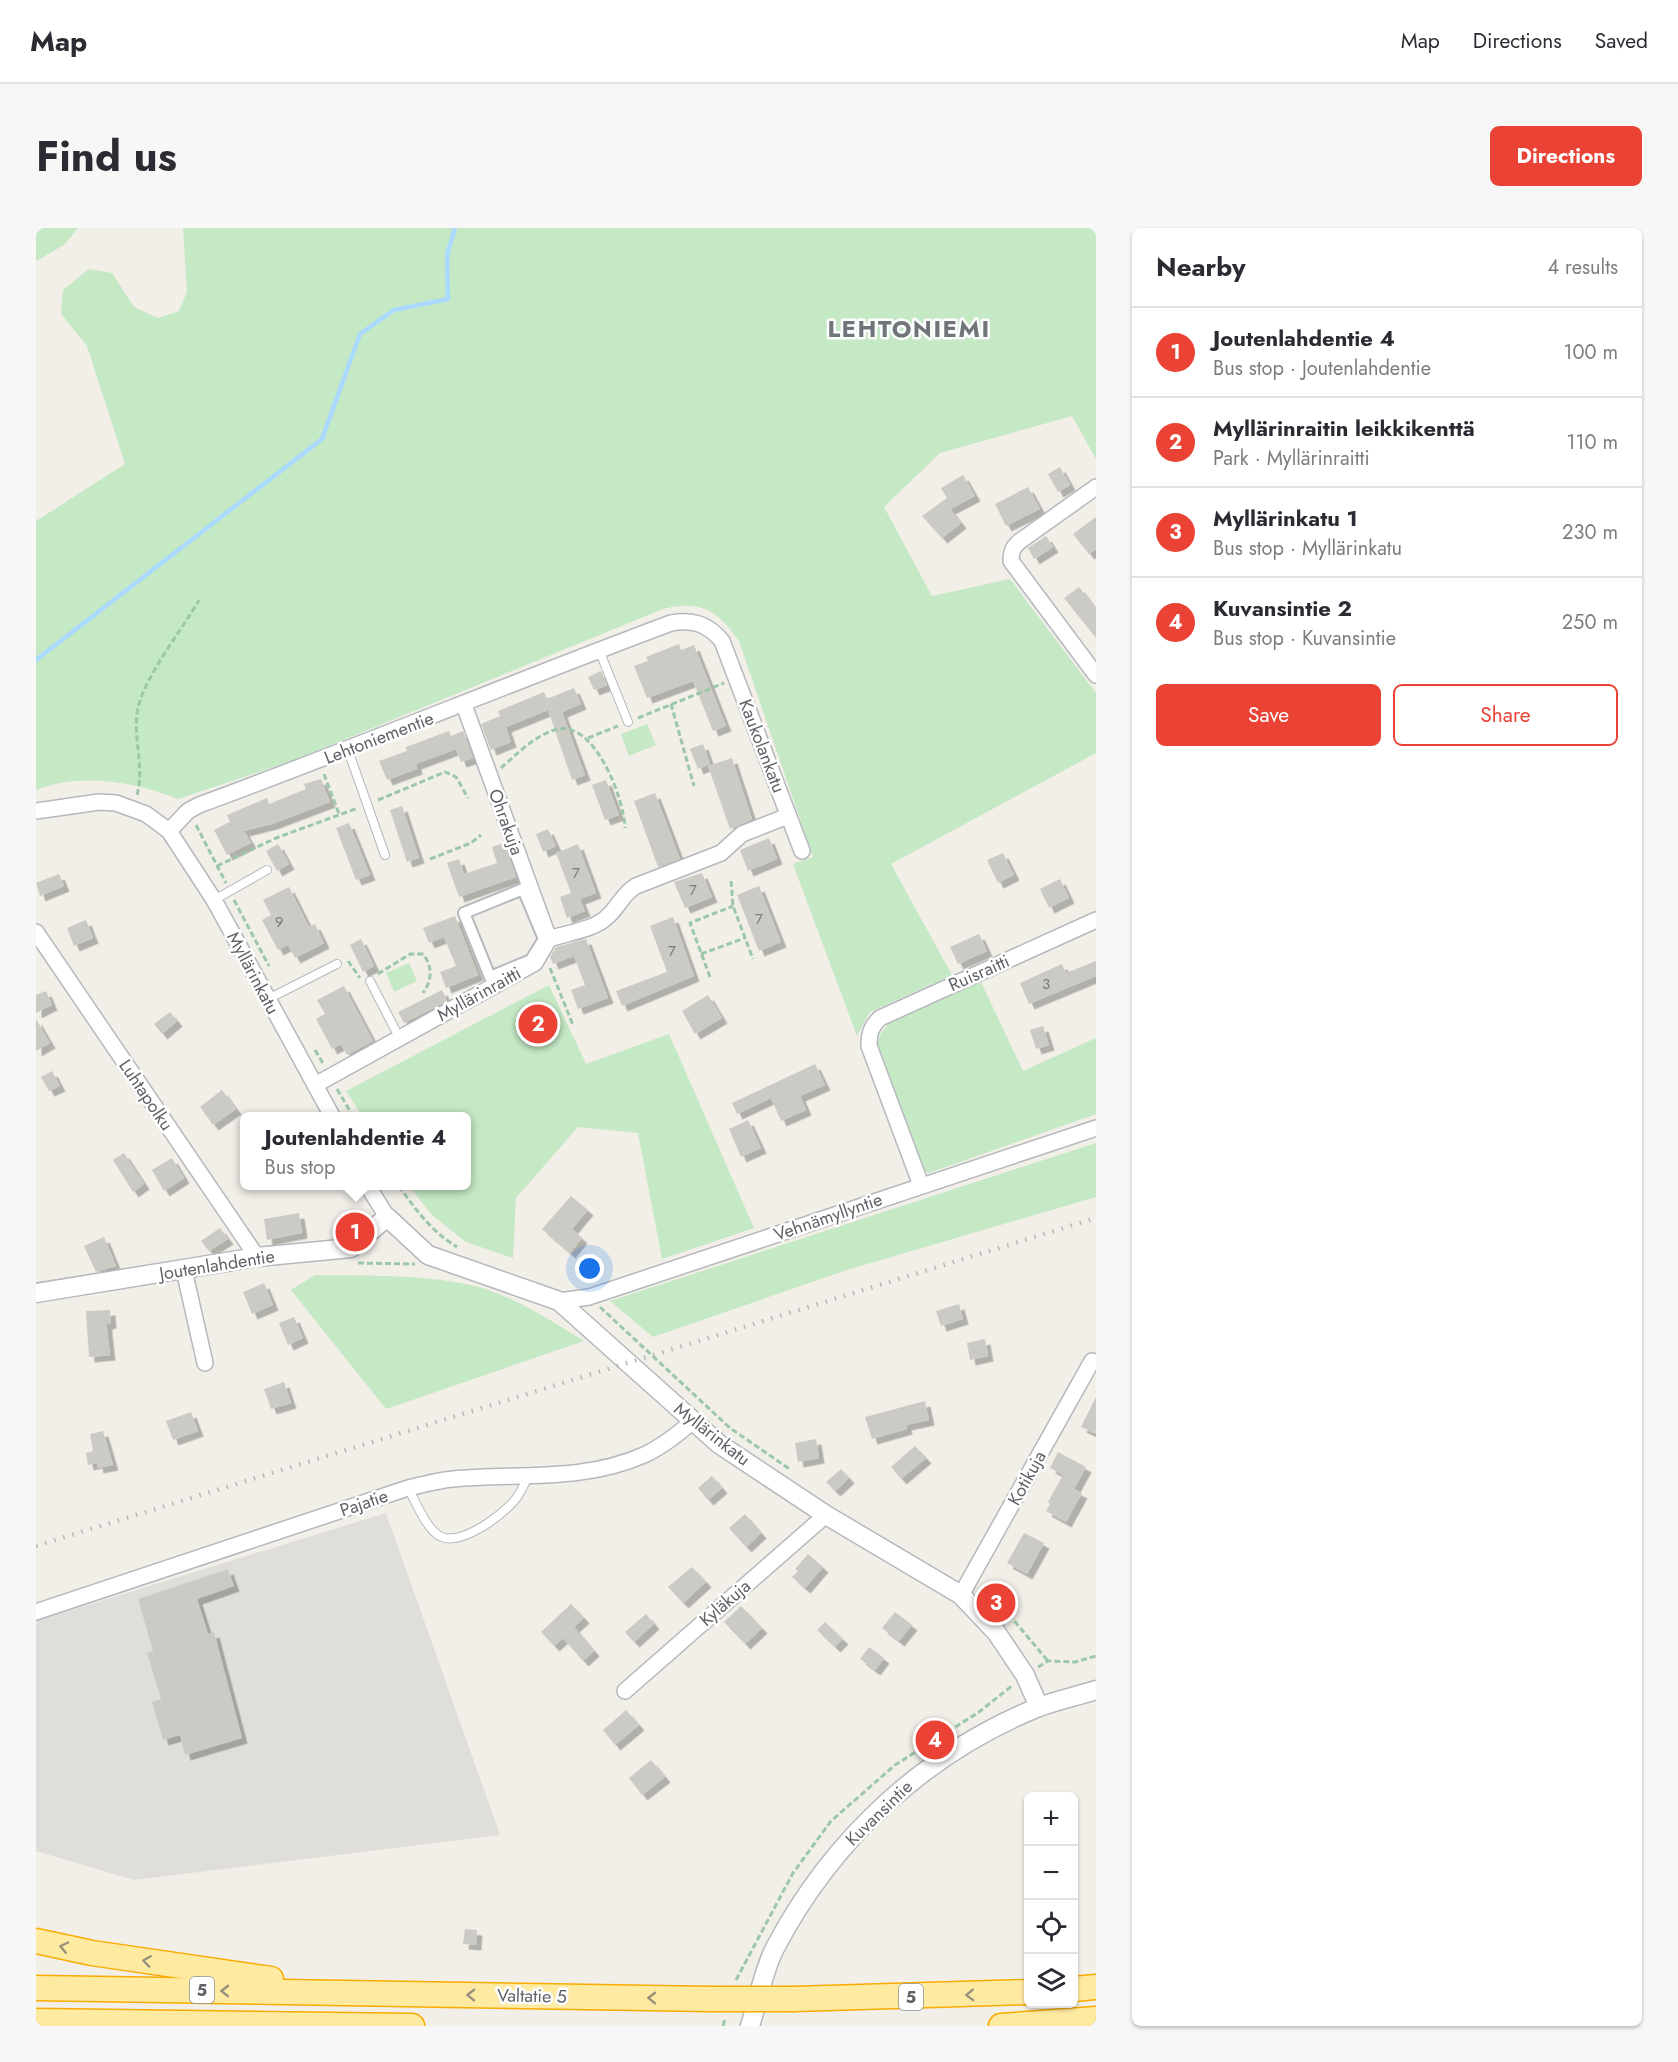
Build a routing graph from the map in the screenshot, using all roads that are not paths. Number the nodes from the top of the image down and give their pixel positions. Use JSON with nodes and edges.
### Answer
{"nodes":[{"id":1,"x":1096,"y":487,"type":"edge"},
{"id":2,"x":722,"y":641,"type":"joint"},
{"id":3,"x":599,"y":650,"type":"junction"},
{"id":4,"x":1096,"y":675,"type":"edge"},
{"id":5,"x":464,"y":705,"type":"junction"},
{"id":6,"x":628,"y":722,"type":"road end"},
{"id":7,"x":348,"y":750,"type":"junction"},
{"id":8,"x":36,"y":811,"type":"edge"},
{"id":9,"x":788,"y":816,"type":"junction"},
{"id":10,"x":169,"y":831,"type":"junction"},
{"id":11,"x":802,"y":851,"type":"dead end"},
{"id":12,"x":385,"y":855,"type":"dead end"},
{"id":13,"x":267,"y":870,"type":"dead end"},
{"id":14,"x":214,"y":900,"type":"junction"},
{"id":15,"x":1096,"y":920,"type":"edge"},
{"id":16,"x":36,"y":932,"type":"edge"},
{"id":17,"x":546,"y":944,"type":"junction"},
{"id":18,"x":337,"y":964,"type":"road end"},
{"id":19,"x":490,"y":977,"type":"joint"},
{"id":20,"x":370,"y":981,"type":"road end"},
{"id":21,"x":266,"y":1000,"type":"junction"},
{"id":22,"x":399,"y":1037,"type":"junction"},
{"id":23,"x":315,"y":1085,"type":"junction"},
{"id":24,"x":330,"y":1112,"type":"edge"},
{"id":25,"x":1096,"y":1128,"type":"edge"},
{"id":26,"x":921,"y":1185,"type":"junction"},
{"id":27,"x":371,"y":1190,"type":"edge"},
{"id":28,"x":387,"y":1217,"type":"junction"},
{"id":29,"x":257,"y":1257,"type":"junction"},
{"id":30,"x":184,"y":1270,"type":"junction"},
{"id":31,"x":36,"y":1293,"type":"edge"},
{"id":32,"x":559,"y":1301,"type":"junction"},
{"id":33,"x":1092,"y":1361,"type":"dead end"},
{"id":34,"x":206,"y":1363,"type":"dead end"},
{"id":35,"x":693,"y":1421,"type":"junction"},
{"id":36,"x":528,"y":1476,"type":"junction"},
{"id":37,"x":408,"y":1488,"type":"junction"},
{"id":38,"x":826,"y":1515,"type":"junction"},
{"id":39,"x":961,"y":1595,"type":"junction"},
{"id":40,"x":36,"y":1612,"type":"edge"},
{"id":41,"x":1096,"y":1690,"type":"edge"},
{"id":42,"x":625,"y":1691,"type":"dead end"},
{"id":43,"x":1039,"y":1707,"type":"junction"},
{"id":44,"x":36,"y":1941,"type":"edge"},
{"id":45,"x":1096,"y":1987,"type":"edge"},
{"id":46,"x":36,"y":1988,"type":"edge"},
{"id":47,"x":1078,"y":1989,"type":"edge"},
{"id":48,"x":1024,"y":1992,"type":"edge"},
{"id":49,"x":368,"y":1994,"type":"junction"},
{"id":50,"x":1096,"y":2019,"type":"edge"},
{"id":51,"x":36,"y":2021,"type":"edge"},
{"id":52,"x":412,"y":2026,"type":"edge"},
{"id":53,"x":750,"y":2026,"type":"edge"},
{"id":54,"x":1001,"y":2026,"type":"edge"}],
"edges":[{"from":1,"to":4,"type":"street"},
{"from":2,"to":3,"type":"street","name":"Lehtoniementie"},
{"from":2,"to":9,"type":"street","name":"Kaukolankatu"},
{"from":3,"to":5,"type":"street","name":"Lehtoniementie"},
{"from":3,"to":6,"type":"lane"},
{"from":5,"to":7,"type":"street","name":"Lehtoniementie"},
{"from":5,"to":17,"type":"street","name":"Ohrakuja"},
{"from":7,"to":10,"type":"street","name":"Lehtoniementie"},
{"from":7,"to":12,"type":"lane"},
{"from":8,"to":10,"type":"street"},
{"from":9,"to":11,"type":"street","name":"Kaukolankatu"},
{"from":9,"to":17,"type":"street","name":"Myllärinraitti"},
{"from":10,"to":14,"type":"street","name":"Myllärinkatu"},
{"from":13,"to":14,"type":"lane"},
{"from":14,"to":21,"type":"street","name":"Myllärinkatu"},
{"from":15,"to":26,"type":"street","name":"Ruisraitti"},
{"from":16,"to":29,"type":"street","name":"Luhtapolku"},
{"from":17,"to":22,"type":"street","name":"Myllärinraitti"},
{"from":18,"to":21,"type":"lane"},
{"from":19,"to":19,"type":"street"},
{"from":20,"to":22,"type":"lane"},
{"from":21,"to":23,"type":"street","name":"Myllärinkatu"},
{"from":22,"to":23,"type":"street","name":"Myllärinraitti"},
{"from":23,"to":24,"type":"street","name":"Myllärinkatu"},
{"from":25,"to":26,"type":"street","name":"Vehnämyllyntie"},
{"from":26,"to":32,"type":"street","name":"Vehnämyllyntie"},
{"from":27,"to":28,"type":"street","name":"Myllärinkatu"},
{"from":28,"to":29,"type":"street","name":"Joutenlahdentie"},
{"from":28,"to":32,"type":"street","name":"Myllärinkatu"},
{"from":29,"to":30,"type":"street","name":"Joutenlahdentie"},
{"from":30,"to":31,"type":"street","name":"Joutenlahdentie"},
{"from":30,"to":34,"type":"street"},
{"from":32,"to":35,"type":"street","name":"Myllärinkatu"},
{"from":33,"to":39,"type":"street","name":"Kotikuja"},
{"from":35,"to":36,"type":"street","name":"Pajatie"},
{"from":35,"to":38,"type":"street","name":"Myllärinkatu"},
{"from":36,"to":37,"type":"street","name":"Pajatie"},
{"from":36,"to":37,"type":"lane"},
{"from":37,"to":40,"type":"street","name":"Pajatie"},
{"from":38,"to":39,"type":"street","name":"Myllärinkatu"},
{"from":38,"to":42,"type":"street","name":"Kyläkuja"},
{"from":39,"to":43,"type":"street","name":"Myllärinkatu"},
{"from":41,"to":43,"type":"street","name":"Kuvansintie"},
{"from":43,"to":53,"type":"street","name":"Kuvansintie"},
{"from":49,"to":44,"type":"highway","one_way":true},
{"from":45,"to":47,"type":"highway"},
{"from":49,"to":46,"type":"highway","name":"Valtatie 5","number":"5","one_way":true},
{"from":48,"to":49,"type":"highway","name":"Valtatie 5","number":"5","one_way":true,"bridge":true},
{"from":50,"to":54,"type":"highway"},
{"from":51,"to":52,"type":"highway","number":"5"}]}
